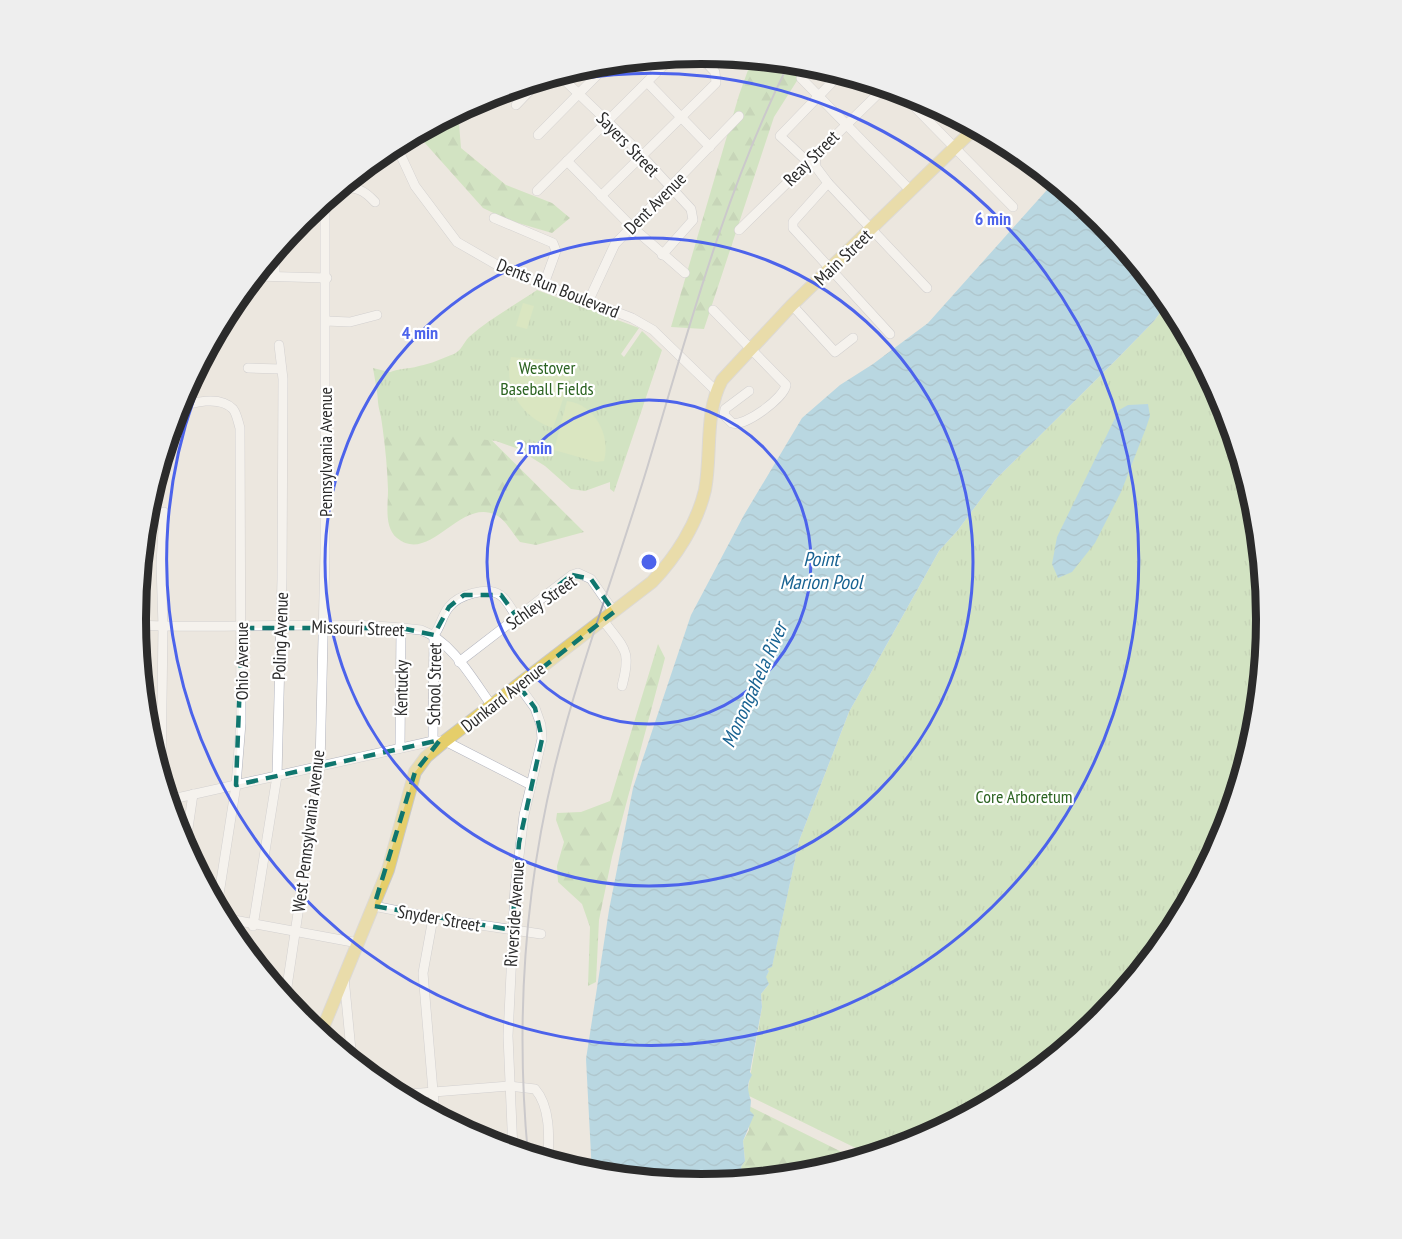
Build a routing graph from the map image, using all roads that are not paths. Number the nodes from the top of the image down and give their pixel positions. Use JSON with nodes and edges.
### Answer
{"nodes":[{"id":1,"x":708,"y":64,"type":"edge"},
{"id":2,"x":663,"y":66,"type":"edge"},
{"id":3,"x":598,"y":74,"type":"edge"},
{"id":4,"x":801,"y":78,"type":"dead end"},
{"id":5,"x":565,"y":81,"type":"edge"},
{"id":6,"x":834,"y":81,"type":"edge"},
{"id":7,"x":647,"y":82,"type":"junction"},
{"id":8,"x":528,"y":92,"type":"edge"},
{"id":9,"x":578,"y":94,"type":"junction"},
{"id":10,"x":878,"y":94,"type":"edge"},
{"id":11,"x":819,"y":97,"type":"junction"},
{"id":12,"x":516,"y":105,"type":"dead end"},
{"id":13,"x":917,"y":109,"type":"edge"},
{"id":14,"x":739,"y":116,"type":"dead end"},
{"id":15,"x":681,"y":118,"type":"junction"},
{"id":16,"x":607,"y":122,"type":"junction"},
{"id":17,"x":845,"y":124,"type":"junction"},
{"id":18,"x":969,"y":134,"type":"edge"},
{"id":19,"x":538,"y":135,"type":"dead end"},
{"id":20,"x":710,"y":147,"type":"junction"},
{"id":21,"x":955,"y":147,"type":"junction"},
{"id":22,"x":400,"y":154,"type":"edge"},
{"id":23,"x":815,"y":154,"type":"junction"},
{"id":24,"x":641,"y":157,"type":"junction"},
{"id":25,"x":567,"y":161,"type":"junction"},
{"id":26,"x":806,"y":162,"type":"junction"},
{"id":27,"x":816,"y":168,"type":"junction"},
{"id":28,"x":828,"y":183,"type":"junction"},
{"id":29,"x":352,"y":188,"type":"edge"},
{"id":30,"x":671,"y":188,"type":"junction"},
{"id":31,"x":537,"y":191,"type":"dead end"},
{"id":32,"x":911,"y":191,"type":"junction"},
{"id":33,"x":601,"y":196,"type":"junction"},
{"id":34,"x":375,"y":202,"type":"dead end"},
{"id":35,"x":1013,"y":207,"type":"dead end"},
{"id":36,"x":325,"y":211,"type":"edge"},
{"id":37,"x":494,"y":218,"type":"dead end"},
{"id":38,"x":631,"y":226,"type":"junction"},
{"id":39,"x":739,"y":230,"type":"dead end"},
{"id":40,"x":872,"y":230,"type":"junction"},
{"id":41,"x":662,"y":255,"type":"junction"},
{"id":42,"x":275,"y":265,"type":"edge"},
{"id":43,"x":831,"y":270,"type":"junction"},
{"id":44,"x":685,"y":273,"type":"dead end"},
{"id":45,"x":266,"y":276,"type":"edge"},
{"id":46,"x":275,"y":276,"type":"junction"},
{"id":47,"x":327,"y":278,"type":"junction"},
{"id":48,"x":544,"y":284,"type":"junction"},
{"id":49,"x":927,"y":288,"type":"dead end"},
{"id":50,"x":588,"y":302,"type":"junction"},
{"id":51,"x":792,"y":305,"type":"junction"},
{"id":52,"x":713,"y":310,"type":"dead end"},
{"id":53,"x":377,"y":315,"type":"dead end"},
{"id":54,"x":326,"y":321,"type":"junction"},
{"id":55,"x":890,"y":334,"type":"dead end"},
{"id":56,"x":853,"y":338,"type":"dead end"},
{"id":57,"x":279,"y":345,"type":"dead end"},
{"id":58,"x":752,"y":349,"type":"junction"},
{"id":59,"x":248,"y":368,"type":"dead end"},
{"id":60,"x":281,"y":369,"type":"junction"},
{"id":61,"x":716,"y":391,"type":"junction"},
{"id":62,"x":748,"y":391,"type":"dead end"},
{"id":63,"x":189,"y":405,"type":"edge"},
{"id":64,"x":718,"y":415,"type":"junction"},
{"id":65,"x":165,"y":512,"type":"dead end"},
{"id":66,"x":614,"y":612,"type":"junction"},
{"id":67,"x":517,"y":617,"type":"junction"},
{"id":68,"x":603,"y":620,"type":"junction"},
{"id":69,"x":146,"y":625,"type":"edge"},
{"id":70,"x":163,"y":626,"type":"junction"},
{"id":71,"x":321,"y":626,"type":"junction"},
{"id":72,"x":279,"y":627,"type":"junction"},
{"id":73,"x":242,"y":628,"type":"junction"},
{"id":74,"x":401,"y":628,"type":"junction"},
{"id":75,"x":434,"y":635,"type":"junction"},
{"id":76,"x":459,"y":662,"type":"junction"},
{"id":77,"x":519,"y":686,"type":"junction"},
{"id":78,"x":622,"y":686,"type":"dead end"},
{"id":79,"x":492,"y":706,"type":"junction"},
{"id":80,"x":439,"y":741,"type":"junction"},
{"id":81,"x":161,"y":747,"type":"edge"},
{"id":82,"x":400,"y":748,"type":"junction"},
{"id":83,"x":320,"y":766,"type":"junction"},
{"id":84,"x":277,"y":776,"type":"junction"},
{"id":85,"x":236,"y":785,"type":"junction"},
{"id":86,"x":531,"y":785,"type":"junction"},
{"id":87,"x":194,"y":795,"type":"junction"},
{"id":88,"x":175,"y":799,"type":"edge"},
{"id":89,"x":188,"y":832,"type":"edge"},
{"id":90,"x":219,"y":895,"type":"edge"},
{"id":91,"x":374,"y":906,"type":"junction"},
{"id":92,"x":433,"y":918,"type":"junction"},
{"id":93,"x":236,"y":921,"type":"edge"},
{"id":94,"x":253,"y":926,"type":"junction"},
{"id":95,"x":512,"y":930,"type":"junction"},
{"id":96,"x":294,"y":932,"type":"junction"},
{"id":97,"x":541,"y":934,"type":"dead end"},
{"id":98,"x":358,"y":943,"type":"junction"},
{"id":99,"x":344,"y":977,"type":"junction"},
{"id":100,"x":287,"y":988,"type":"edge"},
{"id":101,"x":324,"y":1026,"type":"edge"},
{"id":102,"x":351,"y":1050,"type":"edge"},
{"id":103,"x":509,"y":1086,"type":"junction"},
{"id":104,"x":433,"y":1092,"type":"junction"},
{"id":105,"x":413,"y":1094,"type":"edge"},
{"id":106,"x":434,"y":1106,"type":"edge"},
{"id":107,"x":512,"y":1141,"type":"edge"},
{"id":108,"x":548,"y":1153,"type":"edge"}],
"edges":[{"from":1,"to":15,"type":"street"},
{"from":2,"to":7,"type":"street"},
{"from":3,"to":9,"type":"street"},
{"from":4,"to":11,"type":"street"},
{"from":5,"to":9,"type":"street","name":"Sayers Street"},
{"from":6,"to":11,"type":"street"},
{"from":7,"to":15,"type":"street"},
{"from":7,"to":16,"type":"street"},
{"from":8,"to":12,"type":"street"},
{"from":9,"to":16,"type":"street","name":"Sayers Street"},
{"from":9,"to":19,"type":"street"},
{"from":10,"to":17,"type":"street","name":"Reay Street"},
{"from":11,"to":17,"type":"street"},
{"from":11,"to":26,"type":"street"},
{"from":13,"to":21,"type":"street"},
{"from":14,"to":20,"type":"street","name":"Dent Avenue"},
{"from":15,"to":20,"type":"street"},
{"from":15,"to":24,"type":"street"},
{"from":16,"to":24,"type":"street","name":"Sayers Street"},
{"from":16,"to":25,"type":"street"},
{"from":17,"to":23,"type":"street","name":"Reay Street"},
{"from":17,"to":32,"type":"street"},
{"from":18,"to":21,"type":"main road","name":"Main Street"},
{"from":20,"to":30,"type":"street","name":"Dent Avenue"},
{"from":21,"to":32,"type":"main road","name":"Main Street"},
{"from":21,"to":35,"type":"street"},
{"from":22,"to":48,"type":"street","name":"Dents Run Boulevard"},
{"from":23,"to":26,"type":"street","name":"Reay Street"},
{"from":23,"to":27,"type":"street"},
{"from":24,"to":30,"type":"street","name":"Sayers Street"},
{"from":24,"to":33,"type":"street"},
{"from":25,"to":31,"type":"street"},
{"from":25,"to":33,"type":"street"},
{"from":26,"to":27,"type":"street"},
{"from":26,"to":39,"type":"street","name":"Reay Street"},
{"from":27,"to":28,"type":"street"},
{"from":28,"to":40,"type":"street"},
{"from":28,"to":43,"type":"street"},
{"from":29,"to":34,"type":"street"},
{"from":30,"to":38,"type":"street","name":"Dent Avenue"},
{"from":30,"to":41,"type":"street","name":"Sayers Street"},
{"from":32,"to":40,"type":"main road","name":"Main Street"},
{"from":33,"to":38,"type":"street"},
{"from":36,"to":47,"type":"street"},
{"from":37,"to":48,"type":"street"},
{"from":38,"to":41,"type":"street"},
{"from":38,"to":50,"type":"street","name":"Dent Avenue"},
{"from":40,"to":43,"type":"main road","name":"Main Street"},
{"from":40,"to":49,"type":"street"},
{"from":41,"to":44,"type":"street"},
{"from":42,"to":46,"type":"street"},
{"from":43,"to":51,"type":"main road","name":"Main Street"},
{"from":43,"to":55,"type":"street"},
{"from":45,"to":46,"type":"street"},
{"from":46,"to":47,"type":"street"},
{"from":47,"to":54,"type":"street","name":"Pennsylvania Avenue"},
{"from":48,"to":50,"type":"street","name":"Dents Run Boulevard"},
{"from":50,"to":61,"type":"street","name":"Dents Run Boulevard"},
{"from":51,"to":56,"type":"street"},
{"from":51,"to":58,"type":"main road","name":"Main Street"},
{"from":52,"to":58,"type":"street"},
{"from":53,"to":54,"type":"street"},
{"from":54,"to":71,"type":"street","name":"Pennsylvania Avenue"},
{"from":57,"to":60,"type":"street","name":"Poling Avenue"},
{"from":58,"to":61,"type":"main road","name":"Main Street"},
{"from":58,"to":64,"type":"street"},
{"from":59,"to":60,"type":"street"},
{"from":60,"to":72,"type":"street","name":"Poling Avenue"},
{"from":61,"to":64,"type":"main road","name":"Dunkard Avenue"},
{"from":62,"to":64,"type":"street"},
{"from":63,"to":73,"type":"street","name":"Ohio Avenue"},
{"from":64,"to":66,"type":"main road","name":"Dunkard Avenue"},
{"from":65,"to":70,"type":"street"},
{"from":66,"to":67,"type":"street","name":"Schley Street"},
{"from":66,"to":68,"type":"main road","name":"Dunkard Avenue"},
{"from":67,"to":75,"type":"street","name":"School Street"},
{"from":67,"to":76,"type":"street","name":"Schley Street"},
{"from":68,"to":77,"type":"main road","name":"Dunkard Avenue"},
{"from":68,"to":78,"type":"street"},
{"from":69,"to":70,"type":"street","name":"Missouri Street"},
{"from":70,"to":73,"type":"street","name":"Missouri Street"},
{"from":70,"to":81,"type":"street"},
{"from":71,"to":72,"type":"street","name":"Missouri Street"},
{"from":71,"to":74,"type":"street","name":"Missouri Street"},
{"from":71,"to":83,"type":"street","name":"West Pennsylvania Avenue"},
{"from":72,"to":73,"type":"street","name":"Missouri Street"},
{"from":72,"to":84,"type":"street","name":"Poling Avenue"},
{"from":73,"to":85,"type":"street","name":"Ohio Avenue"},
{"from":74,"to":75,"type":"street","name":"Missouri Street"},
{"from":74,"to":82,"type":"street","name":"Kentucky"},
{"from":75,"to":76,"type":"street"},
{"from":75,"to":80,"type":"street","name":"School Street"},
{"from":76,"to":79,"type":"street"},
{"from":77,"to":79,"type":"main road","name":"Dunkard Avenue"},
{"from":77,"to":86,"type":"street","name":"Riverside Avenue"},
{"from":79,"to":80,"type":"main road","name":"Dunkard Avenue"},
{"from":80,"to":82,"type":"street"},
{"from":80,"to":86,"type":"street"},
{"from":80,"to":91,"type":"main road","name":"Dunkard Avenue"},
{"from":82,"to":83,"type":"street"},
{"from":83,"to":84,"type":"street"},
{"from":83,"to":96,"type":"street","name":"West Pennsylvania Avenue"},
{"from":84,"to":85,"type":"street"},
{"from":84,"to":94,"type":"street","name":"Poling Avenue"},
{"from":85,"to":87,"type":"street"},
{"from":85,"to":90,"type":"street","name":"Ohio Avenue"},
{"from":86,"to":95,"type":"street","name":"Riverside Avenue"},
{"from":87,"to":88,"type":"street"},
{"from":87,"to":89,"type":"street"},
{"from":91,"to":92,"type":"street","name":"Snyder Street"},
{"from":91,"to":98,"type":"main road","name":"Dunkard Avenue"},
{"from":92,"to":95,"type":"street","name":"Snyder Street"},
{"from":92,"to":104,"type":"street"},
{"from":93,"to":94,"type":"street"},
{"from":94,"to":96,"type":"street"},
{"from":95,"to":97,"type":"street","name":"Snyder Street"},
{"from":95,"to":103,"type":"street","name":"Riverside Avenue"},
{"from":96,"to":98,"type":"street"},
{"from":96,"to":100,"type":"street","name":"West Pennsylvania Avenue"},
{"from":98,"to":99,"type":"main road","name":"Dunkard Avenue"},
{"from":99,"to":101,"type":"main road","name":"Dunkard Avenue"},
{"from":99,"to":102,"type":"street"},
{"from":103,"to":104,"type":"street"},
{"from":103,"to":107,"type":"street","name":"Riverside Avenue"},
{"from":103,"to":108,"type":"street"},
{"from":104,"to":105,"type":"street"},
{"from":104,"to":106,"type":"street"}]}
